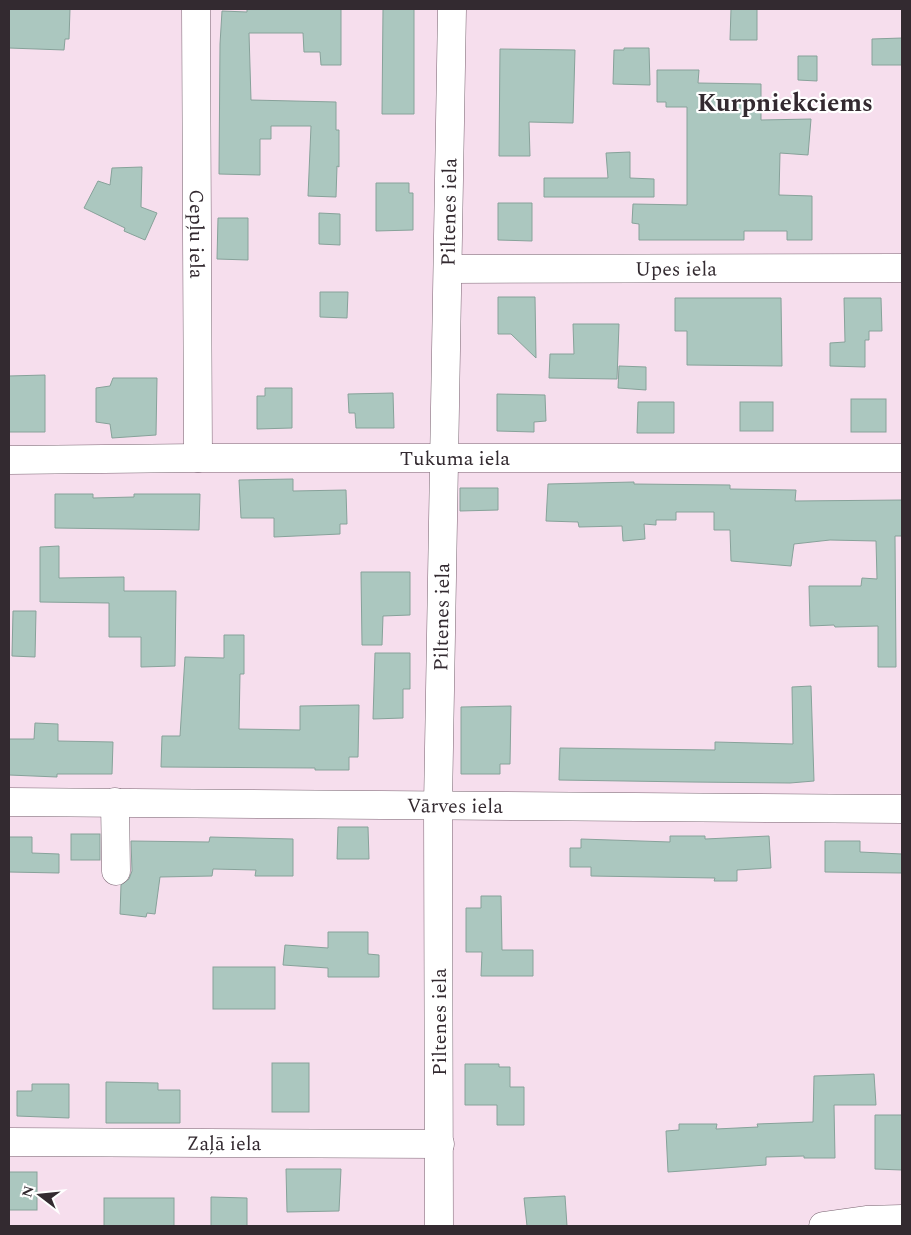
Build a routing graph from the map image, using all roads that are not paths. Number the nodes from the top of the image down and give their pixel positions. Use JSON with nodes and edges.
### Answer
{"nodes":[{"id":1,"x":196,"y":9,"type":"edge"},
{"id":2,"x":452,"y":9,"type":"edge"},
{"id":3,"x":902,"y":268,"type":"edge"},
{"id":4,"x":448,"y":269,"type":"junction"},
{"id":5,"x":198,"y":458,"type":"junction"},
{"id":6,"x":444,"y":458,"type":"junction"},
{"id":7,"x":902,"y":458,"type":"edge"},
{"id":8,"x":9,"y":460,"type":"edge"},
{"id":9,"x":9,"y":802,"type":"edge"},
{"id":10,"x":115,"y":802,"type":"junction"},
{"id":11,"x":438,"y":805,"type":"junction"},
{"id":12,"x":902,"y":809,"type":"edge"},
{"id":13,"x":116,"y":871,"type":"dead end"},
{"id":14,"x":9,"y":1142,"type":"edge"},
{"id":15,"x":440,"y":1144,"type":"junction"},
{"id":16,"x":902,"y":1219,"type":"edge"},
{"id":17,"x":439,"y":1226,"type":"edge"},
{"id":18,"x":823,"y":1226,"type":"edge"}],
"edges":[{"from":1,"to":5,"type":"street","name":"Cepļu iela"},
{"from":2,"to":4,"type":"street","name":"Piltenes iela"},
{"from":3,"to":4,"type":"street","name":"Upes iela"},
{"from":4,"to":6,"type":"street","name":"Piltenes iela"},
{"from":5,"to":6,"type":"street","name":"Tukuma iela"},
{"from":5,"to":8,"type":"street","name":"Tukuma iela"},
{"from":6,"to":7,"type":"street","name":"Tukuma iela"},
{"from":6,"to":11,"type":"street","name":"Piltenes iela"},
{"from":9,"to":10,"type":"street","name":"Vārves iela"},
{"from":10,"to":11,"type":"street","name":"Vārves iela"},
{"from":10,"to":13,"type":"street"},
{"from":11,"to":12,"type":"street","name":"Vārves iela"},
{"from":11,"to":15,"type":"street","name":"Piltenes iela"},
{"from":14,"to":15,"type":"street","name":"Zaļā iela"},
{"from":15,"to":17,"type":"street","name":"Piltenes iela"},
{"from":16,"to":18,"type":"street"}]}
